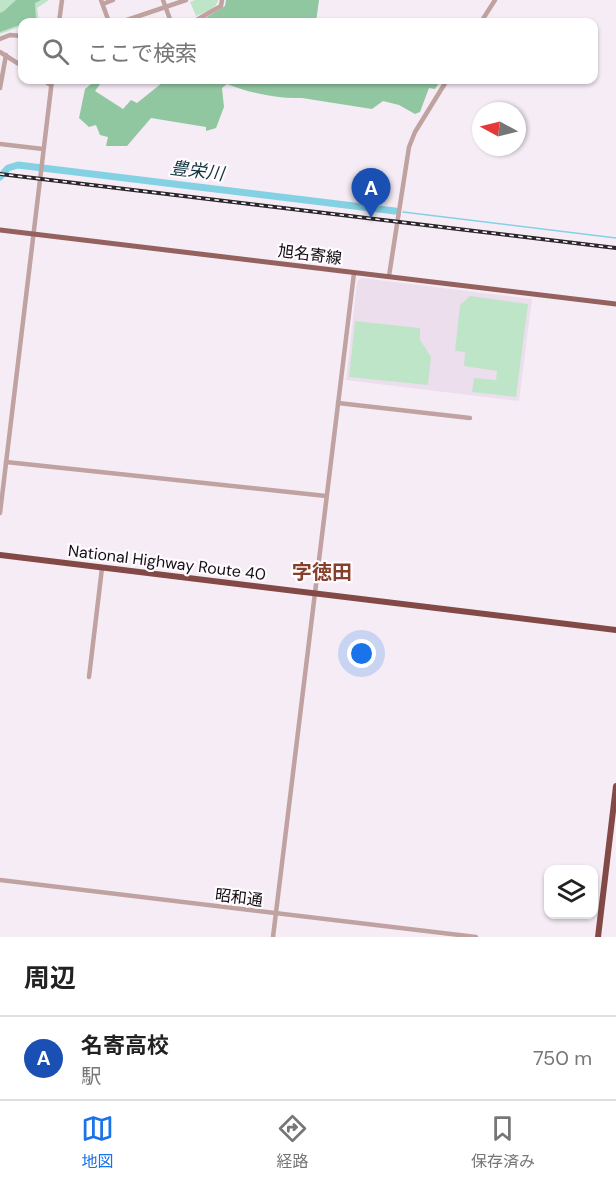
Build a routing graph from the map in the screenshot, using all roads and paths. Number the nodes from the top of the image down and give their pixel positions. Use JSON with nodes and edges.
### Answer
{"nodes":[{"id":1,"x":62,"y":0,"type":"edge"},
{"id":2,"x":113,"y":0,"type":"edge"},
{"id":3,"x":163,"y":0,"type":"edge"},
{"id":4,"x":186,"y":0,"type":"edge"},
{"id":5,"x":222,"y":0,"type":"edge"},
{"id":6,"x":495,"y":0,"type":"edge"},
{"id":7,"x":102,"y":2,"type":"edge"},
{"id":8,"x":166,"y":7,"type":"junction"},
{"id":9,"x":60,"y":18,"type":"edge"},
{"id":10,"x":108,"y":18,"type":"edge"},
{"id":11,"x":133,"y":18,"type":"edge"},
{"id":12,"x":170,"y":18,"type":"edge"},
{"id":13,"x":200,"y":18,"type":"edge"},
{"id":14,"x":484,"y":18,"type":"edge"},
{"id":15,"x":18,"y":36,"type":"edge"},
{"id":16,"x":0,"y":39,"type":"edge"},
{"id":17,"x":0,"y":52,"type":"edge"},
{"id":18,"x":6,"y":55,"type":"junction"},
{"id":19,"x":18,"y":63,"type":"edge"},
{"id":20,"x":51,"y":84,"type":"edge"},
{"id":21,"x":445,"y":84,"type":"edge"},
{"id":22,"x":0,"y":88,"type":"edge"},
{"id":23,"x":0,"y":144,"type":"edge"},
{"id":24,"x":43,"y":149,"type":"junction"},
{"id":25,"x":0,"y":230,"type":"edge"},
{"id":26,"x":33,"y":234,"type":"junction"},
{"id":27,"x":354,"y":273,"type":"junction"},
{"id":28,"x":389,"y":276,"type":"junction"},
{"id":29,"x":616,"y":304,"type":"edge"},
{"id":30,"x":338,"y":403,"type":"junction"},
{"id":31,"x":470,"y":418,"type":"dead end"},
{"id":32,"x":6,"y":462,"type":"junction"},
{"id":33,"x":326,"y":496,"type":"junction"},
{"id":34,"x":0,"y":513,"type":"edge"},
{"id":35,"x":0,"y":555,"type":"edge"},
{"id":36,"x":102,"y":568,"type":"junction"},
{"id":37,"x":315,"y":593,"type":"junction"},
{"id":38,"x":616,"y":630,"type":"edge"},
{"id":39,"x":89,"y":677,"type":"dead end"},
{"id":40,"x":616,"y":786,"type":"edge"},
{"id":41,"x":0,"y":880,"type":"edge"},
{"id":42,"x":276,"y":913,"type":"junction"},
{"id":43,"x":273,"y":937,"type":"edge"},
{"id":44,"x":476,"y":937,"type":"edge"},
{"id":45,"x":598,"y":937,"type":"edge"}],
"edges":[{"from":1,"to":9,"type":"street"},
{"from":2,"to":7,"type":"street"},
{"from":3,"to":8,"type":"street"},
{"from":4,"to":8,"type":"street"},
{"from":5,"to":13,"type":"street"},
{"from":6,"to":14,"type":"street"},
{"from":7,"to":10,"type":"street"},
{"from":8,"to":11,"type":"street"},
{"from":8,"to":12,"type":"street"},
{"from":15,"to":16,"type":"street"},
{"from":17,"to":18,"type":"street"},
{"from":18,"to":19,"type":"street"},
{"from":18,"to":22,"type":"street"},
{"from":20,"to":24,"type":"street"},
{"from":21,"to":28,"type":"street"},
{"from":23,"to":24,"type":"street"},
{"from":24,"to":26,"type":"street"},
{"from":25,"to":26,"type":"main road","name":"旭名寄線"},
{"from":26,"to":27,"type":"main road","name":"旭名寄線"},
{"from":26,"to":32,"type":"street"},
{"from":27,"to":28,"type":"main road","name":"旭名寄線"},
{"from":27,"to":30,"type":"street"},
{"from":28,"to":29,"type":"main road","name":"旭名寄線"},
{"from":30,"to":31,"type":"street"},
{"from":30,"to":33,"type":"street"},
{"from":32,"to":33,"type":"street"},
{"from":32,"to":34,"type":"street"},
{"from":33,"to":37,"type":"street"},
{"from":35,"to":36,"type":"highway","name":"National Highway Route 40"},
{"from":36,"to":37,"type":"highway","name":"National Highway Route 40"},
{"from":36,"to":39,"type":"street"},
{"from":37,"to":38,"type":"highway","name":"National Highway Route 40"},
{"from":37,"to":42,"type":"street"},
{"from":40,"to":45,"type":"highway"},
{"from":41,"to":42,"type":"street","name":"昭和通"},
{"from":42,"to":43,"type":"street"},
{"from":42,"to":44,"type":"street","name":"昭和通"}]}
